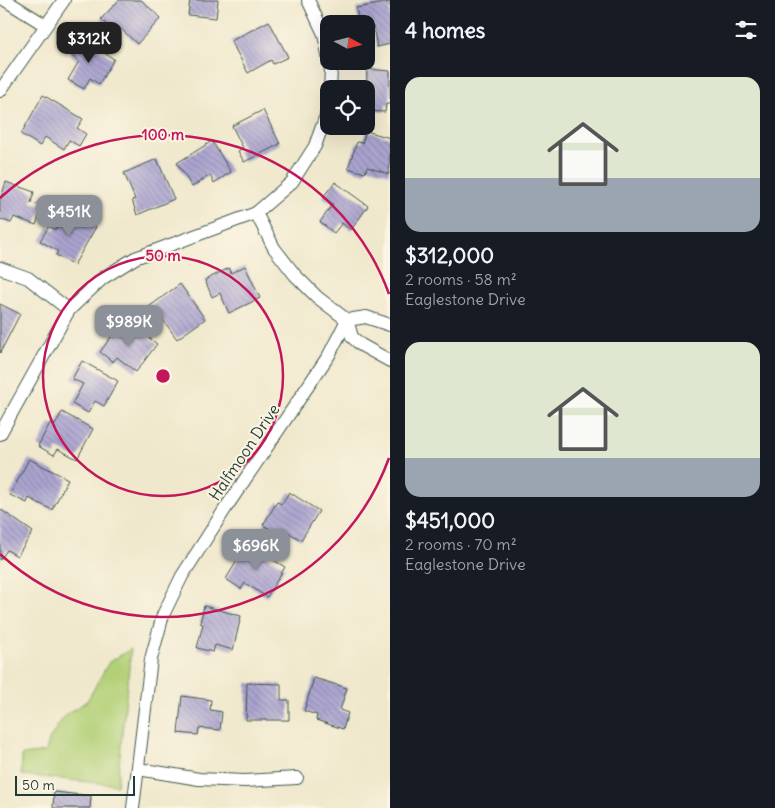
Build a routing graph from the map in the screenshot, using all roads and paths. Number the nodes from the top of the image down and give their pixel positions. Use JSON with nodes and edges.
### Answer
{"nodes":[{"id":1,"x":5,"y":0,"type":"edge"},
{"id":2,"x":64,"y":0,"type":"edge"},
{"id":3,"x":308,"y":0,"type":"edge"},
{"id":4,"x":45,"y":26,"type":"junction"},
{"id":5,"x":320,"y":26,"type":"edge"},
{"id":6,"x":0,"y":91,"type":"edge"},
{"id":7,"x":320,"y":132,"type":"edge"},
{"id":8,"x":256,"y":213,"type":"junction"},
{"id":9,"x":0,"y":268,"type":"edge"},
{"id":10,"x":69,"y":310,"type":"junction"},
{"id":11,"x":347,"y":320,"type":"junction"},
{"id":12,"x":390,"y":325,"type":"edge"},
{"id":13,"x":390,"y":361,"type":"edge"},
{"id":14,"x":0,"y":434,"type":"edge"},
{"id":15,"x":138,"y":769,"type":"junction"},
{"id":16,"x":297,"y":778,"type":"dead end"},
{"id":17,"x":133,"y":808,"type":"edge"}],
"edges":[{"from":1,"to":4,"type":"street"},
{"from":2,"to":4,"type":"street"},
{"from":3,"to":5,"type":"street"},
{"from":4,"to":6,"type":"street"},
{"from":7,"to":8,"type":"street"},
{"from":8,"to":10,"type":"street"},
{"from":8,"to":11,"type":"street"},
{"from":9,"to":10,"type":"street"},
{"from":10,"to":14,"type":"street"},
{"from":11,"to":12,"type":"street"},
{"from":11,"to":13,"type":"street"},
{"from":11,"to":15,"type":"street","name":"Halfmoon Drive"},
{"from":15,"to":16,"type":"street"},
{"from":15,"to":17,"type":"street","name":"Halfmoon Drive"}]}
